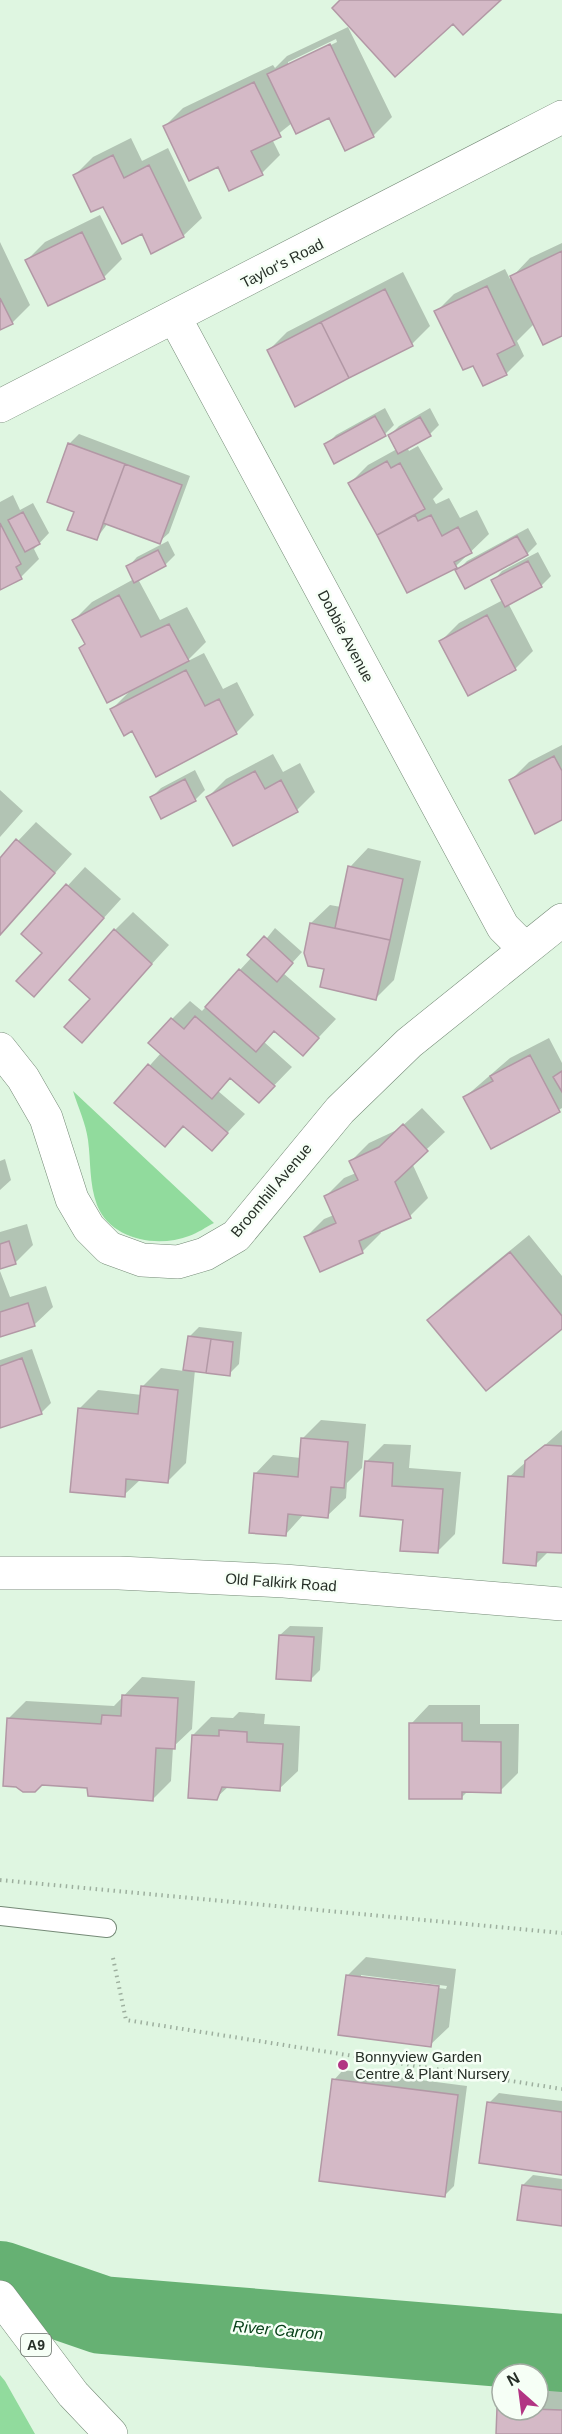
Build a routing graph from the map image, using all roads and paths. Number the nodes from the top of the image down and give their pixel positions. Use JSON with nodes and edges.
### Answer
{"nodes":[{"id":1,"x":562,"y":117,"type":"edge"},
{"id":2,"x":175,"y":318,"type":"junction"},
{"id":3,"x":0,"y":406,"type":"edge"},
{"id":4,"x":562,"y":920,"type":"edge"},
{"id":5,"x":525,"y":949,"type":"junction"},
{"id":6,"x":0,"y":1048,"type":"edge"},
{"id":7,"x":0,"y":1574,"type":"edge"},
{"id":8,"x":562,"y":1604,"type":"edge"},
{"id":9,"x":0,"y":1880,"type":"edge"},
{"id":10,"x":0,"y":1916,"type":"edge"},
{"id":11,"x":107,"y":1928,"type":"joint"},
{"id":12,"x":562,"y":1933,"type":"edge"},
{"id":13,"x":562,"y":2089,"type":"edge"},
{"id":14,"x":0,"y":2296,"type":"edge"},
{"id":15,"x":111,"y":2434,"type":"edge"}],
"edges":[{"from":1,"to":2,"type":"street","name":"Taylor's Road"},
{"from":2,"to":3,"type":"street","name":"Taylor's Road"},
{"from":2,"to":5,"type":"street","name":"Dobbie Avenue"},
{"from":4,"to":5,"type":"street","name":"Broomhill Avenue"},
{"from":5,"to":6,"type":"street","name":"Broomhill Avenue"},
{"from":7,"to":8,"type":"street","name":"Old Falkirk Road"},
{"from":9,"to":12,"type":"path"},
{"from":10,"to":11,"type":"lane"},
{"from":11,"to":13,"type":"path"},
{"from":14,"to":15,"type":"street","number":"A9"}]}
